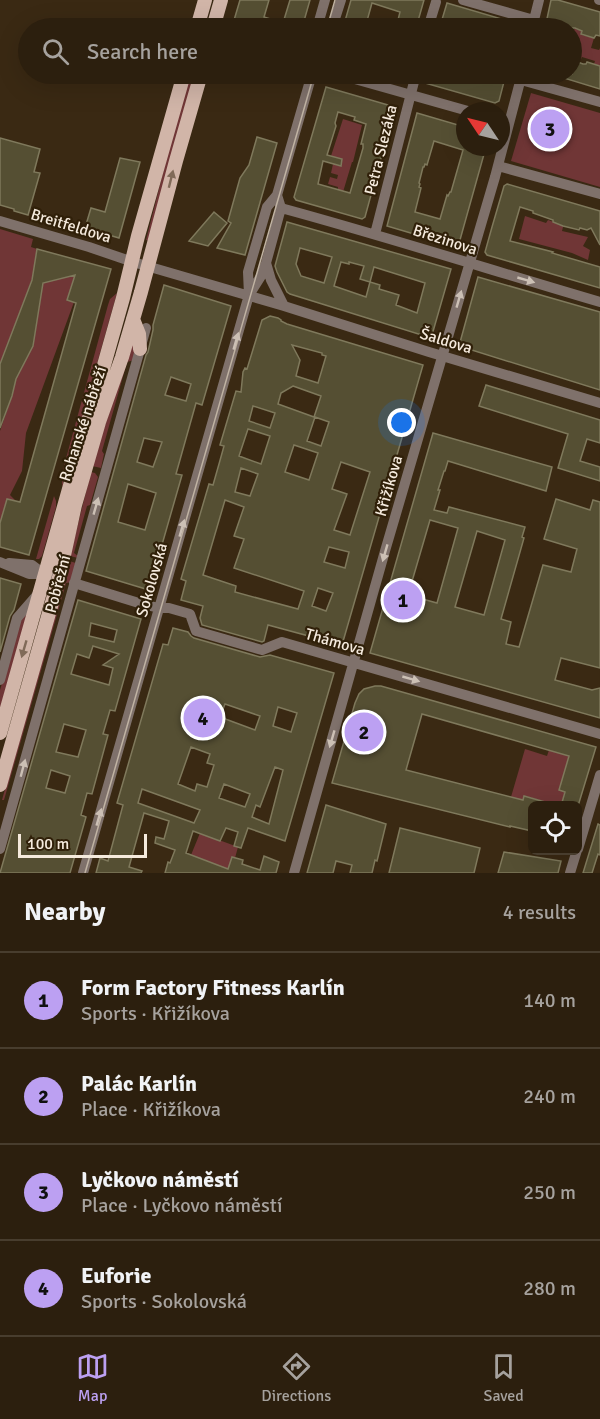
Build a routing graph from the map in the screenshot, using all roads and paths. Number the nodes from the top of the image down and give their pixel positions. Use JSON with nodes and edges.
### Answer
{"nodes":[{"id":1,"x":205,"y":0,"type":"edge"},
{"id":2,"x":221,"y":0,"type":"edge"},
{"id":3,"x":325,"y":0,"type":"edge"},
{"id":4,"x":341,"y":0,"type":"edge"},
{"id":5,"x":463,"y":0,"type":"edge"},
{"id":6,"x":539,"y":0,"type":"edge"},
{"id":7,"x":435,"y":2,"type":"dead end"},
{"id":8,"x":200,"y":18,"type":"edge"},
{"id":9,"x":216,"y":18,"type":"edge"},
{"id":10,"x":320,"y":18,"type":"edge"},
{"id":11,"x":335,"y":18,"type":"edge"},
{"id":12,"x":431,"y":18,"type":"edge"},
{"id":13,"x":516,"y":18,"type":"edge"},
{"id":14,"x":534,"y":18,"type":"edge"},
{"id":15,"x":181,"y":84,"type":"edge"},
{"id":16,"x":198,"y":84,"type":"edge"},
{"id":17,"x":309,"y":84,"type":"edge"},
{"id":18,"x":372,"y":84,"type":"edge"},
{"id":19,"x":413,"y":84,"type":"edge"},
{"id":20,"x":519,"y":84,"type":"edge"},
{"id":21,"x":543,"y":84,"type":"edge"},
{"id":22,"x":410,"y":95,"type":"junction"},
{"id":23,"x":600,"y":102,"type":"edge"},
{"id":24,"x":456,"y":108,"type":"edge"},
{"id":25,"x":510,"y":108,"type":"edge"},
{"id":26,"x":499,"y":156,"type":"edge"},
{"id":27,"x":498,"y":165,"type":"junction"},
{"id":28,"x":600,"y":194,"type":"edge"},
{"id":29,"x":278,"y":195,"type":"junction"},
{"id":30,"x":281,"y":208,"type":"junction"},
{"id":31,"x":0,"y":221,"type":"edge"},
{"id":32,"x":375,"y":234,"type":"junction"},
{"id":33,"x":133,"y":262,"type":"junction"},
{"id":34,"x":266,"y":263,"type":"junction"},
{"id":35,"x":470,"y":264,"type":"junction"},
{"id":36,"x":148,"y":266,"type":"junction"},
{"id":37,"x":249,"y":296,"type":"junction"},
{"id":38,"x":600,"y":302,"type":"edge"},
{"id":39,"x":284,"y":306,"type":"junction"},
{"id":40,"x":133,"y":319,"type":"junction"},
{"id":41,"x":146,"y":328,"type":"dead end"},
{"id":42,"x":140,"y":349,"type":"junction"},
{"id":43,"x":442,"y":356,"type":"junction"},
{"id":44,"x":600,"y":403,"type":"edge"},
{"id":45,"x":0,"y":562,"type":"edge"},
{"id":46,"x":45,"y":574,"type":"junction"},
{"id":47,"x":58,"y":578,"type":"junction"},
{"id":48,"x":74,"y":583,"type":"junction"},
{"id":49,"x":39,"y":592,"type":"junction"},
{"id":50,"x":159,"y":608,"type":"junction"},
{"id":51,"x":354,"y":663,"type":"junction"},
{"id":52,"x":0,"y":680,"type":"edge"},
{"id":53,"x":0,"y":733,"type":"edge"},
{"id":54,"x":600,"y":734,"type":"edge"},
{"id":55,"x":600,"y":775,"type":"edge"},
{"id":56,"x":0,"y":785,"type":"edge"},
{"id":57,"x":582,"y":834,"type":"edge"},
{"id":58,"x":0,"y":849,"type":"edge"},
{"id":59,"x":575,"y":855,"type":"edge"},
{"id":60,"x":83,"y":873,"type":"edge"},
{"id":61,"x":294,"y":873,"type":"edge"},
{"id":62,"x":570,"y":873,"type":"edge"}],
"edges":[{"from":1,"to":8,"type":"main road"},
{"from":2,"to":9,"type":"main road"},
{"from":3,"to":10,"type":"street"},
{"from":4,"to":11,"type":"street"},
{"from":5,"to":13,"type":"street"},
{"from":6,"to":14,"type":"street"},
{"from":7,"to":12,"type":"street"},
{"from":15,"to":33,"type":"main road","name":"Rohanské nábřeží"},
{"from":36,"to":16,"type":"main road","name":"Rohanské nábřeží","one_way":true},
{"from":17,"to":29,"type":"street","name":"Sokolovská"},
{"from":18,"to":22,"type":"street"},
{"from":19,"to":22,"type":"street","name":"Petra Slezáka"},
{"from":20,"to":25,"type":"street","name":"Křižíkova"},
{"from":21,"to":23,"type":"street"},
{"from":22,"to":24,"type":"street"},
{"from":22,"to":32,"type":"street","name":"Petra Slezáka"},
{"from":26,"to":27,"type":"street","name":"Křižíkova"},
{"from":27,"to":28,"type":"street"},
{"from":27,"to":35,"type":"street","name":"Křižíkova"},
{"from":29,"to":30,"type":"street","name":"Sokolovská"},
{"from":29,"to":37,"type":"street","name":"Sokolovská"},
{"from":30,"to":32,"type":"street","name":"Březinova"},
{"from":30,"to":34,"type":"street","name":"Sokolovská"},
{"from":31,"to":33,"type":"street","name":"Breitfeldova"},
{"from":32,"to":35,"type":"street","name":"Březinova"},
{"from":33,"to":36,"type":"street","name":"Šaldova"},
{"from":33,"to":46,"type":"main road","name":"Rohanské nábřeží"},
{"from":34,"to":37,"type":"street","name":"Sokolovská"},
{"from":34,"to":39,"type":"street"},
{"from":35,"to":38,"type":"street","name":"Březinova","one_way":true},
{"from":43,"to":35,"type":"street","name":"Křižíkova","one_way":true},
{"from":36,"to":37,"type":"street","name":"Šaldova"},
{"from":36,"to":40,"type":"main road","name":"Rohanské nábřeží"},
{"from":37,"to":39,"type":"street","name":"Šaldova"},
{"from":50,"to":37,"type":"street","name":"Sokolovská","one_way":true},
{"from":39,"to":43,"type":"street","name":"Šaldova"},
{"from":40,"to":42,"type":"main road"},
{"from":40,"to":47,"type":"main road","name":"Rohanské nábřeží"},
{"from":41,"to":42,"type":"street","name":"Pobřežní"},
{"from":48,"to":42,"type":"street","name":"Pobřežní","one_way":true},
{"from":43,"to":44,"type":"street","name":"Šaldova"},
{"from":43,"to":51,"type":"street","name":"Křižíkova","one_way":true},
{"from":45,"to":46,"type":"street"},
{"from":46,"to":47,"type":"street"},
{"from":46,"to":49,"type":"main road","name":"Rohanské nábřeží"},
{"from":47,"to":56,"type":"main road","name":"Rohanské nábřeží"},
{"from":48,"to":50,"type":"street","name":"Thámova"},
{"from":58,"to":48,"type":"street","name":"Pobřežní","one_way":true},
{"from":49,"to":52,"type":"street","name":"Rohanské nábřeží"},
{"from":49,"to":53,"type":"main road","name":"Rohanské nábřeží","one_way":true},
{"from":50,"to":51,"type":"street","name":"Thámova"},
{"from":60,"to":50,"type":"street","name":"Sokolovská","one_way":true},
{"from":51,"to":54,"type":"street","name":"Thámova","one_way":true},
{"from":51,"to":61,"type":"street","name":"Křižíkova","one_way":true},
{"from":55,"to":57,"type":"street"},
{"from":59,"to":62,"type":"street"}]}
